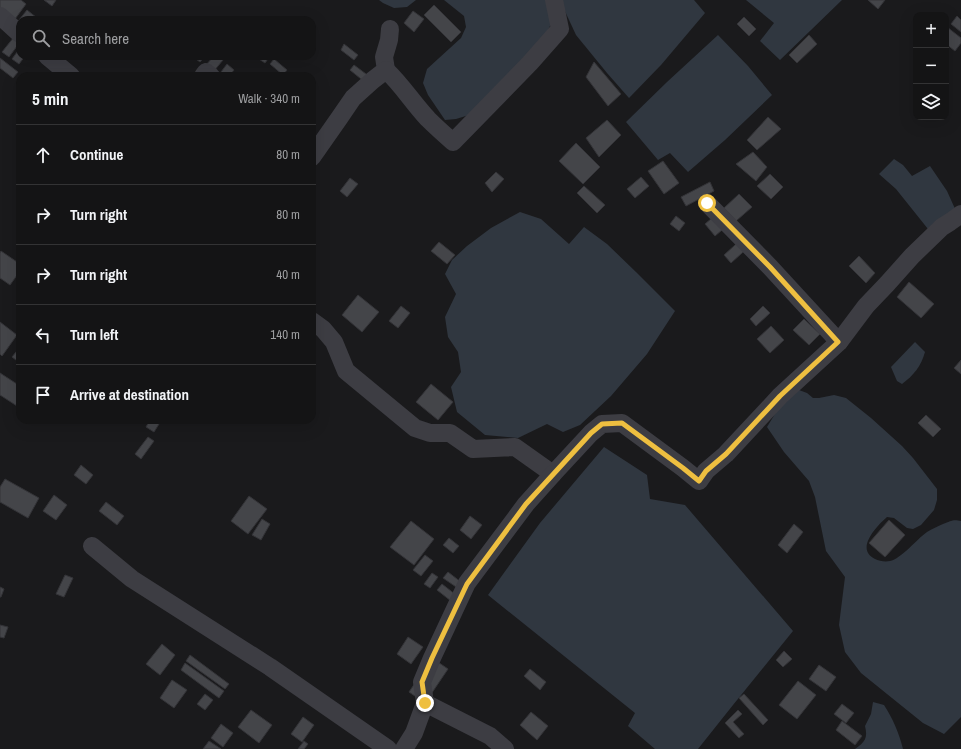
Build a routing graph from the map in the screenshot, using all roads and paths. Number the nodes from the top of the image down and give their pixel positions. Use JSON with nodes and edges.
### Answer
{"nodes":[{"id":1,"x":554,"y":0,"type":"edge"},
{"id":2,"x":0,"y":16,"type":"edge"},
{"id":3,"x":390,"y":29,"type":"dead end"},
{"id":4,"x":16,"y":30,"type":"edge"},
{"id":5,"x":52,"y":60,"type":"edge"},
{"id":6,"x":386,"y":70,"type":"junction"},
{"id":7,"x":66,"y":72,"type":"edge"},
{"id":8,"x":316,"y":148,"type":"edge"},
{"id":9,"x":707,"y":203,"type":"dead end"},
{"id":10,"x":961,"y":214,"type":"edge"},
{"id":11,"x":316,"y":324,"type":"edge"},
{"id":12,"x":838,"y":342,"type":"junction"},
{"id":13,"x":553,"y":474,"type":"junction"},
{"id":14,"x":92,"y":546,"type":"dead end"},
{"id":15,"x":425,"y":703,"type":"junction"},
{"id":16,"x":388,"y":749,"type":"edge"},
{"id":17,"x":404,"y":749,"type":"edge"},
{"id":18,"x":505,"y":749,"type":"edge"}],
"edges":[{"from":1,"to":6,"type":"street"},
{"from":2,"to":4,"type":"street"},
{"from":3,"to":6,"type":"street"},
{"from":5,"to":7,"type":"street"},
{"from":6,"to":8,"type":"street"},
{"from":9,"to":12,"type":"street"},
{"from":10,"to":12,"type":"street"},
{"from":11,"to":13,"type":"street"},
{"from":12,"to":13,"type":"street"},
{"from":13,"to":15,"type":"street"},
{"from":14,"to":16,"type":"street"},
{"from":15,"to":17,"type":"street"},
{"from":15,"to":18,"type":"street"}]}
